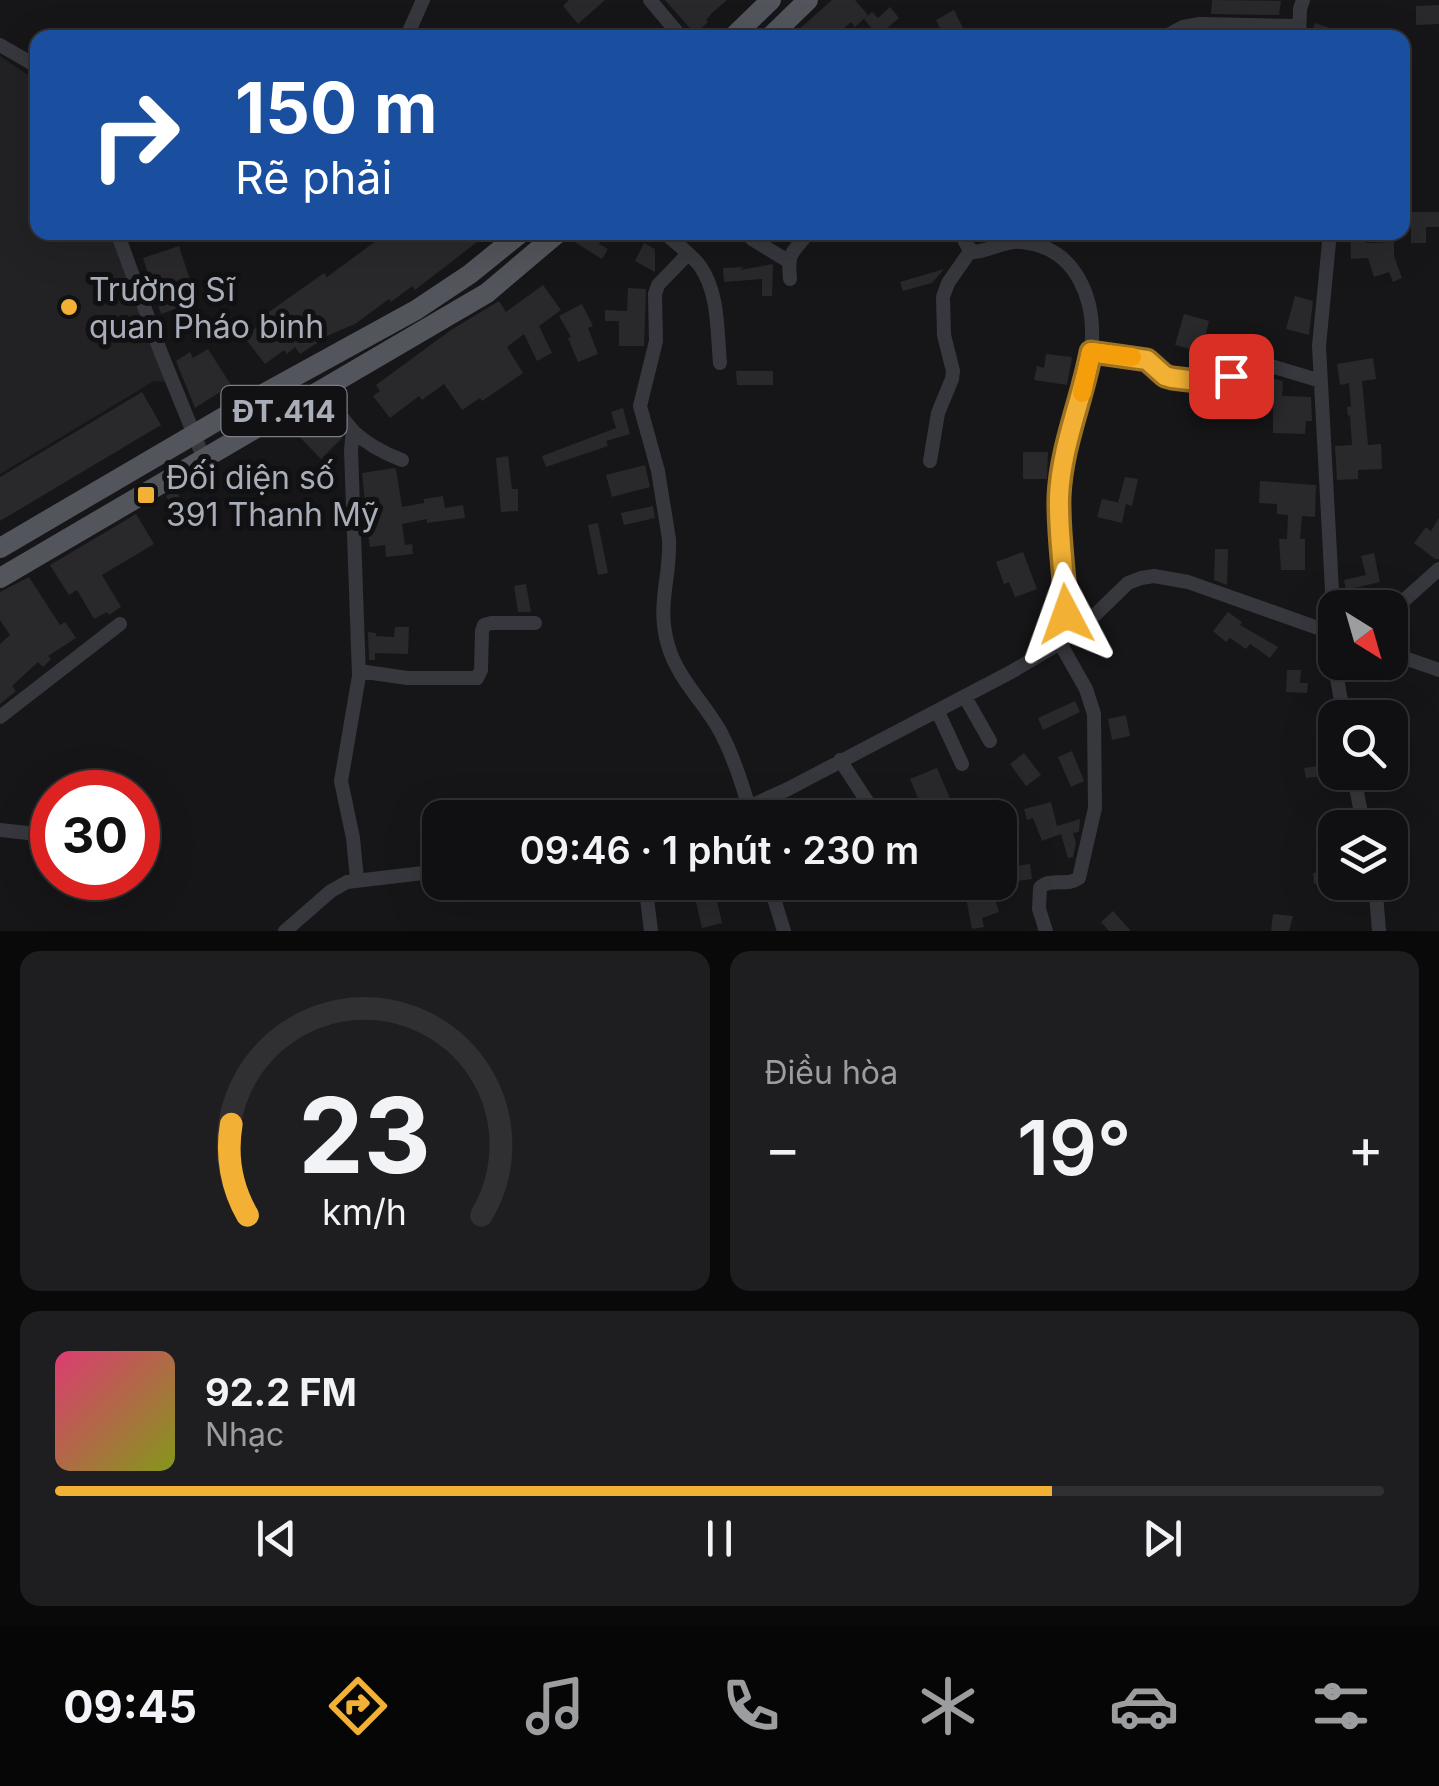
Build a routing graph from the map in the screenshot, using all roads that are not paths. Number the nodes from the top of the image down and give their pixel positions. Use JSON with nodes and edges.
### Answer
{"nodes":[{"id":1,"x":423,"y":0,"type":"edge"},
{"id":2,"x":650,"y":0,"type":"edge"},
{"id":3,"x":770,"y":0,"type":"edge"},
{"id":4,"x":808,"y":0,"type":"edge"},
{"id":5,"x":1303,"y":0,"type":"edge"},
{"id":6,"x":410,"y":30,"type":"edge"},
{"id":7,"x":675,"y":30,"type":"edge"},
{"id":8,"x":740,"y":30,"type":"edge"},
{"id":9,"x":782,"y":30,"type":"edge"},
{"id":10,"x":1178,"y":30,"type":"edge"},
{"id":11,"x":1274,"y":30,"type":"edge"},
{"id":12,"x":1298,"y":30,"type":"edge"},
{"id":13,"x":0,"y":45,"type":"edge"},
{"id":14,"x":30,"y":62,"type":"edge"},
{"id":15,"x":120,"y":240,"type":"edge"},
{"id":16,"x":512,"y":240,"type":"edge"},
{"id":17,"x":550,"y":240,"type":"edge"},
{"id":18,"x":673,"y":240,"type":"edge"},
{"id":19,"x":754,"y":240,"type":"edge"},
{"id":20,"x":802,"y":240,"type":"edge"},
{"id":21,"x":965,"y":240,"type":"edge"},
{"id":22,"x":1329,"y":240,"type":"edge"},
{"id":23,"x":971,"y":250,"type":"junction"},
{"id":24,"x":688,"y":254,"type":"junction"},
{"id":25,"x":788,"y":261,"type":"junction"},
{"id":26,"x":790,"y":280,"type":"dead end"},
{"id":27,"x":1091,"y":352,"type":"junction"},
{"id":28,"x":720,"y":363,"type":"dead end"},
{"id":29,"x":1321,"y":381,"type":"junction"},
{"id":30,"x":321,"y":392,"type":"junction"},
{"id":31,"x":354,"y":430,"type":"junction"},
{"id":32,"x":194,"y":434,"type":"junction"},
{"id":33,"x":204,"y":459,"type":"junction"},
{"id":34,"x":402,"y":460,"type":"dead end"},
{"id":35,"x":930,"y":462,"type":"dead end"},
{"id":36,"x":0,"y":548,"type":"edge"},
{"id":37,"x":1439,"y":569,"type":"edge"},
{"id":38,"x":0,"y":578,"type":"edge"},
{"id":39,"x":1332,"y":590,"type":"edge"},
{"id":40,"x":1408,"y":597,"type":"edge"},
{"id":41,"x":120,"y":624,"type":"dead end"},
{"id":42,"x":535,"y":624,"type":"dead end"},
{"id":43,"x":1318,"y":628,"type":"edge"},
{"id":44,"x":1065,"y":638,"type":"junction"},
{"id":45,"x":1408,"y":659,"type":"edge"},
{"id":46,"x":1439,"y":670,"type":"edge"},
{"id":47,"x":359,"y":671,"type":"junction"},
{"id":48,"x":965,"y":697,"type":"junction"},
{"id":49,"x":938,"y":712,"type":"junction"},
{"id":50,"x":0,"y":718,"type":"edge"},
{"id":51,"x":990,"y":741,"type":"dead end"},
{"id":52,"x":840,"y":760,"type":"junction"},
{"id":53,"x":962,"y":764,"type":"dead end"},
{"id":54,"x":746,"y":800,"type":"edge"},
{"id":55,"x":770,"y":800,"type":"edge"},
{"id":56,"x":866,"y":800,"type":"edge"},
{"id":57,"x":0,"y":830,"type":"edge"},
{"id":58,"x":30,"y":833,"type":"edge"},
{"id":59,"x":422,"y":873,"type":"edge"},
{"id":60,"x":357,"y":880,"type":"junction"},
{"id":61,"x":648,"y":900,"type":"edge"},
{"id":62,"x":775,"y":900,"type":"edge"},
{"id":63,"x":1376,"y":900,"type":"edge"},
{"id":64,"x":285,"y":931,"type":"edge"},
{"id":65,"x":651,"y":931,"type":"edge"},
{"id":66,"x":784,"y":931,"type":"edge"},
{"id":67,"x":1046,"y":931,"type":"edge"},
{"id":68,"x":1379,"y":931,"type":"edge"}],
"edges":[{"from":1,"to":6,"type":"street"},
{"from":2,"to":7,"type":"street"},
{"from":3,"to":8,"type":"main road"},
{"from":4,"to":9,"type":"main road"},
{"from":5,"to":12,"type":"street"},
{"from":10,"to":11,"type":"street"},
{"from":13,"to":14,"type":"street"},
{"from":15,"to":32,"type":"street"},
{"from":16,"to":32,"type":"main road"},
{"from":17,"to":30,"type":"main road","number":"ĐT.414"},
{"from":18,"to":24,"type":"street"},
{"from":19,"to":25,"type":"street"},
{"from":20,"to":25,"type":"street"},
{"from":21,"to":23,"type":"street"},
{"from":22,"to":29,"type":"street"},
{"from":23,"to":27,"type":"street"},
{"from":23,"to":35,"type":"street"},
{"from":24,"to":28,"type":"street"},
{"from":24,"to":54,"type":"street"},
{"from":25,"to":26,"type":"street"},
{"from":27,"to":29,"type":"street"},
{"from":27,"to":44,"type":"street"},
{"from":29,"to":39,"type":"street"},
{"from":30,"to":31,"type":"street"},
{"from":30,"to":33,"type":"main road","number":"ĐT.414"},
{"from":31,"to":34,"type":"street"},
{"from":31,"to":47,"type":"street"},
{"from":32,"to":33,"type":"street"},
{"from":32,"to":36,"type":"main road"},
{"from":33,"to":38,"type":"main road","number":"ĐT.414"},
{"from":37,"to":40,"type":"street"},
{"from":41,"to":50,"type":"street"},
{"from":42,"to":47,"type":"street"},
{"from":43,"to":44,"type":"street"},
{"from":44,"to":48,"type":"street"},
{"from":44,"to":67,"type":"street"},
{"from":45,"to":46,"type":"street"},
{"from":47,"to":60,"type":"street"},
{"from":48,"to":49,"type":"street"},
{"from":48,"to":51,"type":"street"},
{"from":49,"to":52,"type":"street"},
{"from":49,"to":53,"type":"street"},
{"from":52,"to":55,"type":"street"},
{"from":52,"to":56,"type":"street"},
{"from":57,"to":58,"type":"street"},
{"from":59,"to":60,"type":"street"},
{"from":60,"to":64,"type":"street"},
{"from":61,"to":65,"type":"street"},
{"from":62,"to":66,"type":"street"},
{"from":63,"to":68,"type":"street"}]}
